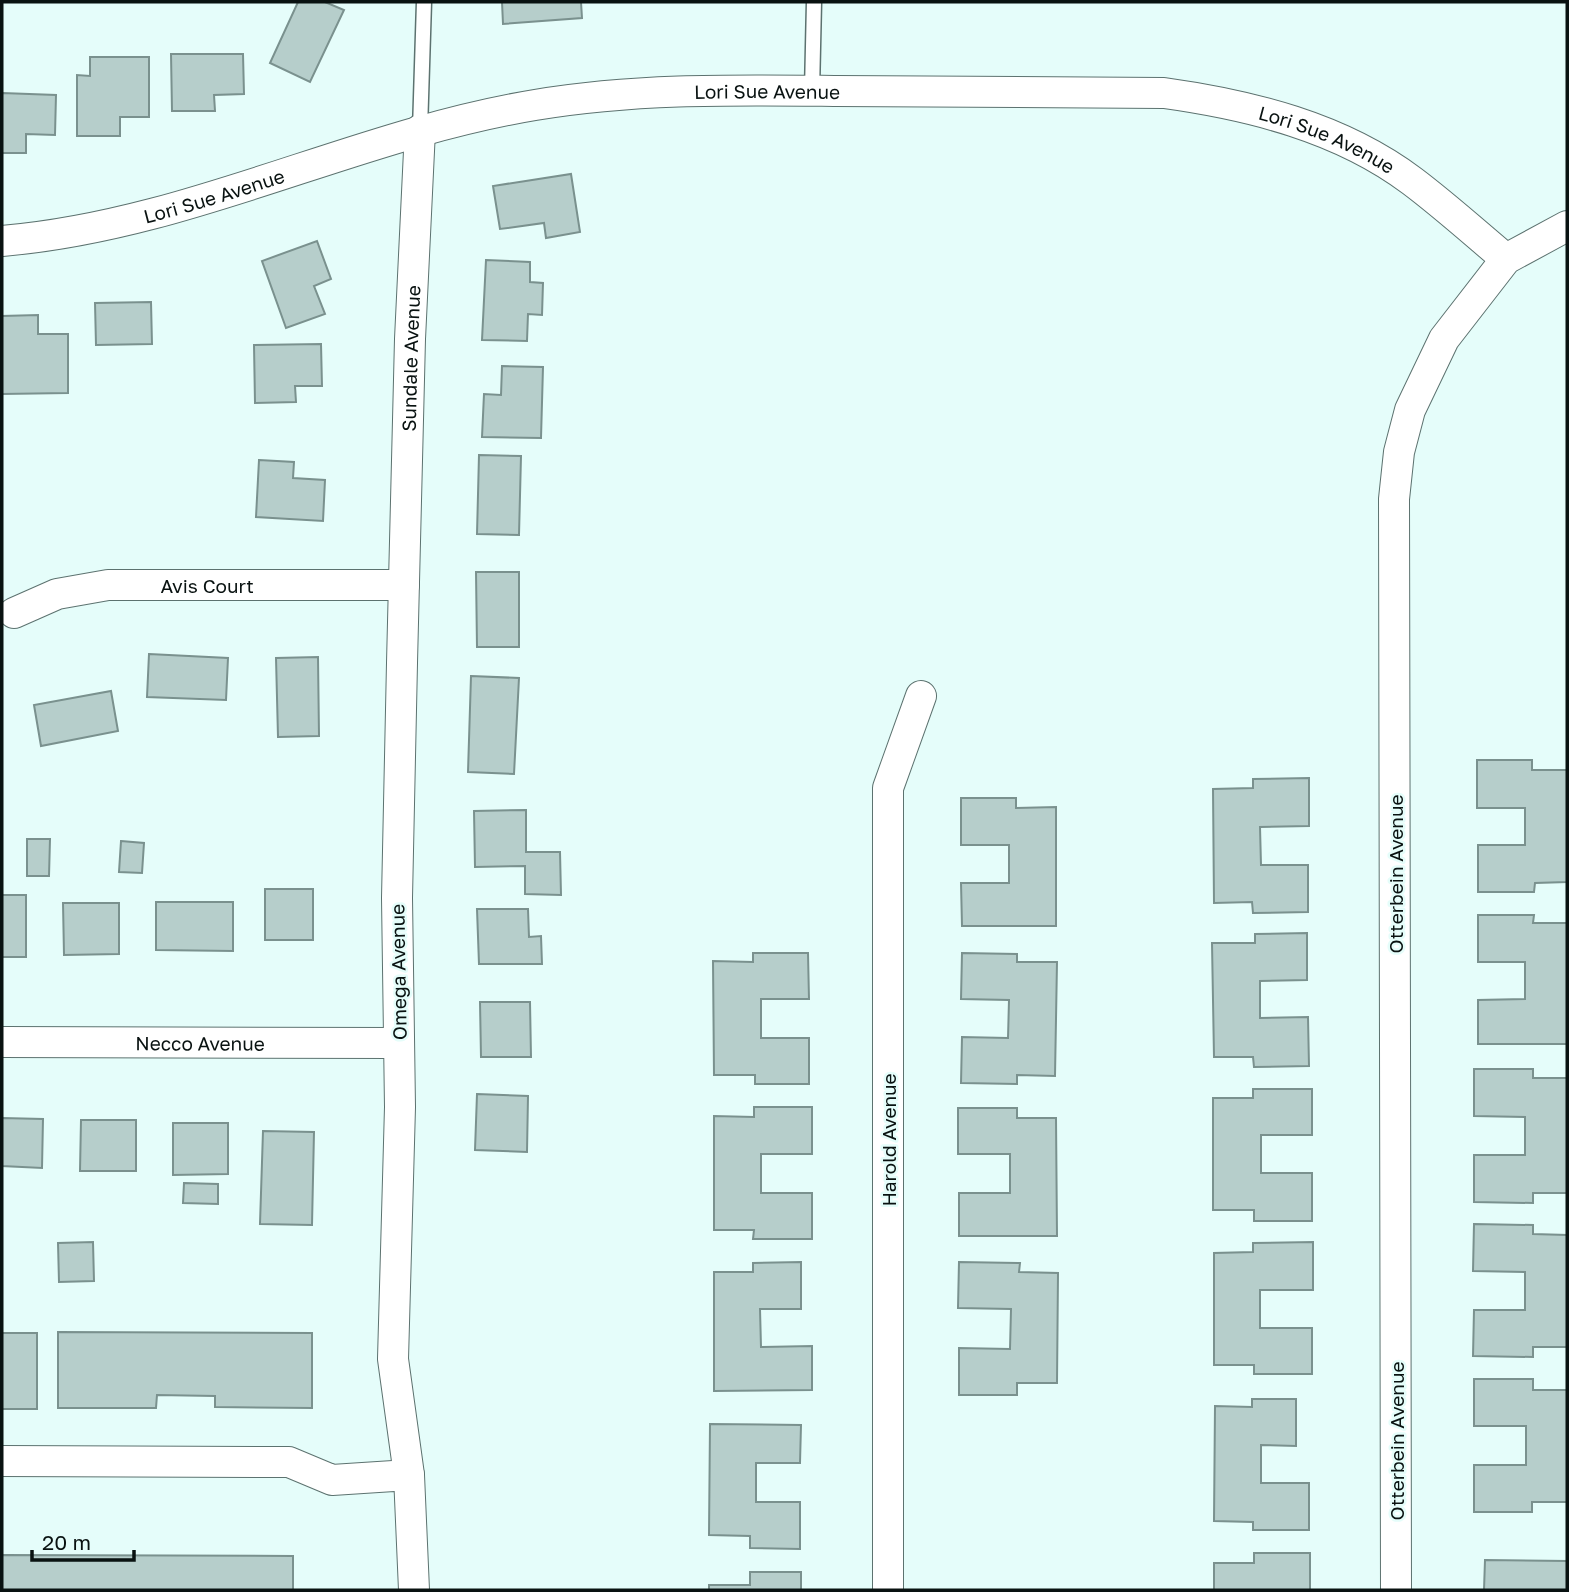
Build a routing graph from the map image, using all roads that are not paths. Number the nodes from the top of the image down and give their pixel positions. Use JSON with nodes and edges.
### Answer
{"nodes":[{"id":1,"x":424,"y":2,"type":"edge"},
{"id":2,"x":814,"y":2,"type":"edge"},
{"id":3,"x":812,"y":90,"type":"junction"},
{"id":4,"x":420,"y":131,"type":"junction"},
{"id":5,"x":1567,"y":226,"type":"edge"},
{"id":6,"x":2,"y":241,"type":"edge"},
{"id":7,"x":1506,"y":259,"type":"junction"},
{"id":8,"x":404,"y":584,"type":"junction"},
{"id":9,"x":14,"y":613,"type":"dead end"},
{"id":10,"x":921,"y":696,"type":"dead end"},
{"id":11,"x":2,"y":1042,"type":"edge"},
{"id":12,"x":399,"y":1043,"type":"junction"},
{"id":13,"x":2,"y":1461,"type":"edge"},
{"id":14,"x":409,"y":1475,"type":"junction"},
{"id":15,"x":414,"y":1590,"type":"edge"},
{"id":16,"x":888,"y":1590,"type":"edge"},
{"id":17,"x":1396,"y":1590,"type":"edge"}],
"edges":[{"from":1,"to":4,"type":"lane"},
{"from":2,"to":3,"type":"lane"},
{"from":3,"to":4,"type":"street","name":"Lori Sue Avenue"},
{"from":3,"to":7,"type":"street","name":"Lori Sue Avenue"},
{"from":4,"to":6,"type":"street","name":"Lori Sue Avenue"},
{"from":4,"to":8,"type":"street","name":"Sundale Avenue"},
{"from":5,"to":7,"type":"street","name":"Otterbein Avenue"},
{"from":7,"to":17,"type":"street","name":"Otterbein Avenue"},
{"from":8,"to":9,"type":"street","name":"Avis Court"},
{"from":8,"to":12,"type":"street","name":"Omega Avenue"},
{"from":10,"to":16,"type":"street","name":"Harold Avenue"},
{"from":11,"to":12,"type":"street","name":"Necco Avenue"},
{"from":12,"to":14,"type":"street","name":"Omega Avenue"},
{"from":13,"to":14,"type":"street"},
{"from":14,"to":15,"type":"street","name":"Omega Avenue"}]}
